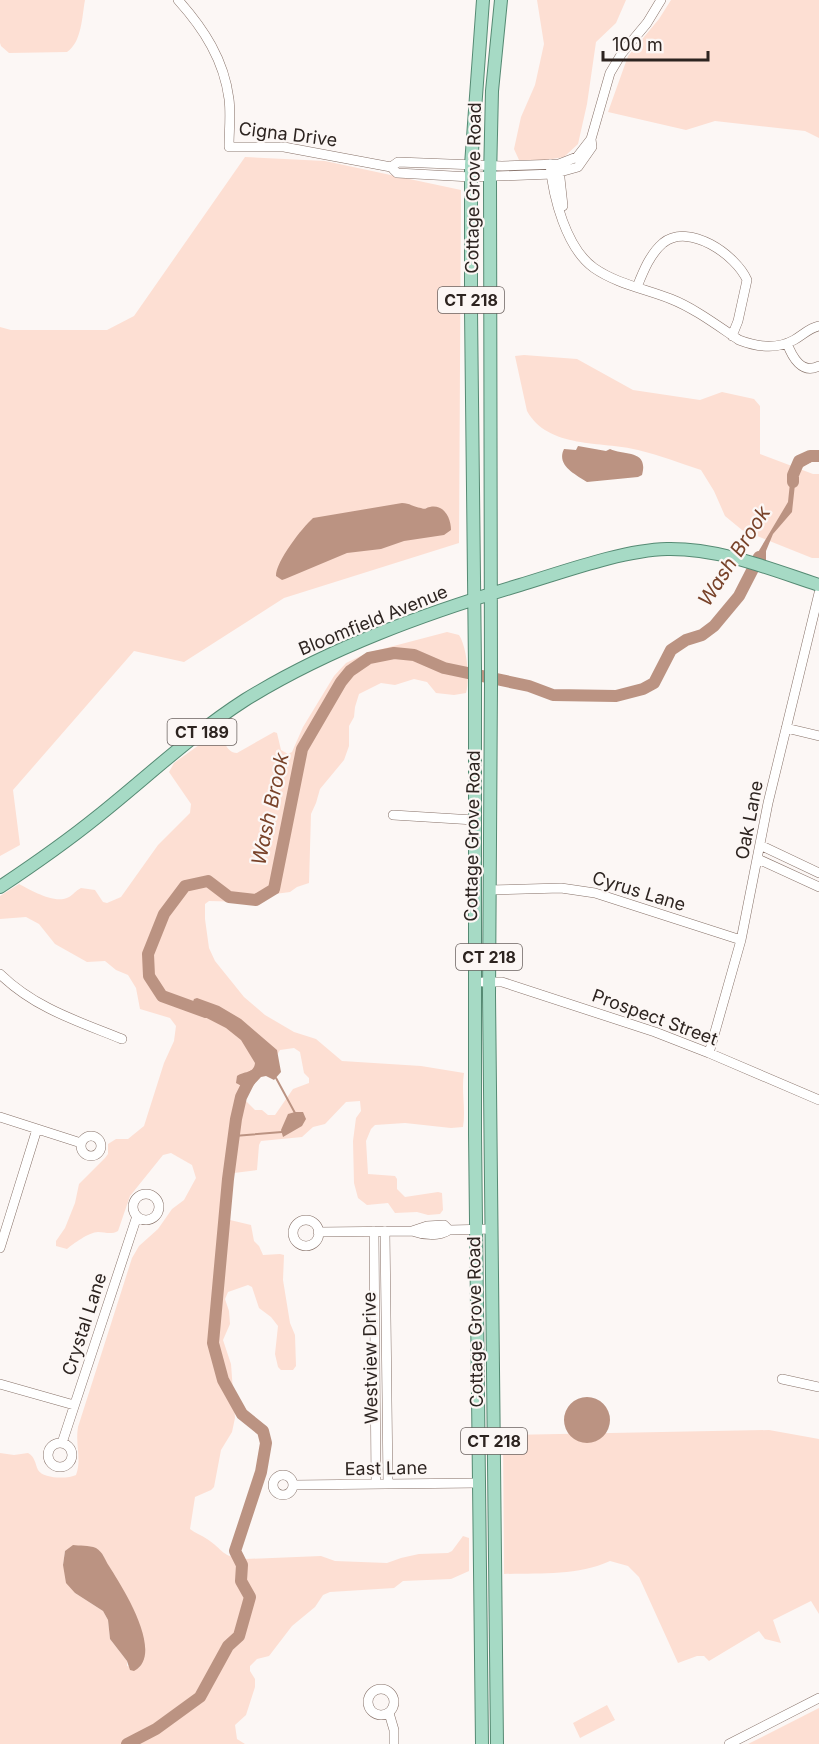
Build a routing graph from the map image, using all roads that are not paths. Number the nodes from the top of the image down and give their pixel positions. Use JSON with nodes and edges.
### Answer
{"nodes":[{"id":1,"x":178,"y":0,"type":"edge"},
{"id":2,"x":483,"y":0,"type":"edge"},
{"id":3,"x":501,"y":0,"type":"edge"},
{"id":4,"x":661,"y":0,"type":"edge"},
{"id":5,"x":555,"y":169,"type":"junction"},
{"id":6,"x":480,"y":171,"type":"junction"},
{"id":7,"x":637,"y":286,"type":"junction"},
{"id":8,"x":819,"y":326,"type":"edge"},
{"id":9,"x":732,"y":336,"type":"junction"},
{"id":10,"x":787,"y":343,"type":"junction"},
{"id":11,"x":819,"y":366,"type":"edge"},
{"id":12,"x":471,"y":428,"type":"junction"},
{"id":13,"x":490,"y":436,"type":"junction"},
{"id":14,"x":819,"y":585,"type":"edge"},
{"id":15,"x":819,"y":593,"type":"edge"},
{"id":16,"x":490,"y":594,"type":"junction"},
{"id":17,"x":474,"y":600,"type":"junction"},
{"id":18,"x":786,"y":728,"type":"junction"},
{"id":19,"x":819,"y":736,"type":"edge"},
{"id":20,"x":393,"y":815,"type":"dead end"},
{"id":21,"x":474,"y":820,"type":"junction"},
{"id":22,"x":760,"y":845,"type":"junction"},
{"id":23,"x":758,"y":859,"type":"junction"},
{"id":24,"x":819,"y":873,"type":"edge"},
{"id":25,"x":0,"y":887,"type":"edge"},
{"id":26,"x":819,"y":887,"type":"edge"},
{"id":27,"x":489,"y":890,"type":"junction"},
{"id":28,"x":741,"y":940,"type":"junction"},
{"id":29,"x":0,"y":974,"type":"edge"},
{"id":30,"x":474,"y":981,"type":"junction"},
{"id":31,"x":489,"y":982,"type":"junction"},
{"id":32,"x":122,"y":1039,"type":"dead end"},
{"id":33,"x":709,"y":1053,"type":"junction"},
{"id":34,"x":819,"y":1100,"type":"edge"},
{"id":35,"x":0,"y":1117,"type":"edge"},
{"id":36,"x":37,"y":1129,"type":"junction"},
{"id":37,"x":81,"y":1143,"type":"dead end"},
{"id":38,"x":137,"y":1216,"type":"dead end"},
{"id":39,"x":492,"y":1229,"type":"junction"},
{"id":40,"x":476,"y":1230,"type":"junction"},
{"id":41,"x":374,"y":1231,"type":"junction"},
{"id":42,"x":385,"y":1231,"type":"junction"},
{"id":43,"x":318,"y":1232,"type":"dead end"},
{"id":44,"x":0,"y":1248,"type":"edge"},
{"id":45,"x":782,"y":1378,"type":"dead end"},
{"id":46,"x":0,"y":1384,"type":"edge"},
{"id":47,"x":819,"y":1387,"type":"edge"},
{"id":48,"x":74,"y":1405,"type":"junction"},
{"id":49,"x":62,"y":1443,"type":"dead end"},
{"id":50,"x":479,"y":1483,"type":"junction"},
{"id":51,"x":376,"y":1484,"type":"junction"},
{"id":52,"x":388,"y":1484,"type":"junction"},
{"id":53,"x":293,"y":1485,"type":"dead end"},
{"id":54,"x":480,"y":1582,"type":"junction"},
{"id":55,"x":495,"y":1582,"type":"junction"},
{"id":56,"x":819,"y":1698,"type":"edge"},
{"id":57,"x":388,"y":1713,"type":"dead end"},
{"id":58,"x":394,"y":1744,"type":"edge"},
{"id":59,"x":482,"y":1744,"type":"edge"},
{"id":60,"x":497,"y":1744,"type":"edge"},
{"id":61,"x":729,"y":1744,"type":"edge"}],
"edges":[{"from":1,"to":6,"type":"street","name":"Cigna Drive"},
{"from":2,"to":6,"type":"main road","name":"Cottage Grove Road","number":"CT 218"},
{"from":3,"to":6,"type":"main road","name":"Cottage Grove Road","number":"CT 218"},
{"from":4,"to":5,"type":"street"},
{"from":5,"to":6,"type":"street","name":"Cigna Drive"},
{"from":5,"to":7,"type":"street"},
{"from":6,"to":12,"type":"main road","name":"Cottage Grove Road","number":"CT 218"},
{"from":6,"to":13,"type":"main road","name":"Cottage Grove Road","number":"CT 218"},
{"from":7,"to":9,"type":"street"},
{"from":7,"to":9,"type":"street"},
{"from":8,"to":10,"type":"street"},
{"from":9,"to":10,"type":"street"},
{"from":10,"to":11,"type":"street"},
{"from":12,"to":13,"type":"main road"},
{"from":12,"to":17,"type":"main road","name":"Cottage Grove Road","number":"CT 218"},
{"from":13,"to":16,"type":"main road","name":"Cottage Grove Road","number":"CT 218"},
{"from":14,"to":16,"type":"main road","name":"Bloomfield Avenue","number":"CT 189"},
{"from":15,"to":18,"type":"street","name":"Oak Lane"},
{"from":16,"to":17,"type":"main road","name":"Bloomfield Avenue","number":"CT 189"},
{"from":16,"to":27,"type":"main road","name":"Cottage Grove Road","number":"CT 218"},
{"from":17,"to":21,"type":"main road","name":"Cottage Grove Road","number":"CT 218"},
{"from":17,"to":25,"type":"main road","name":"Bloomfield Avenue","number":"CT 189"},
{"from":18,"to":19,"type":"street"},
{"from":18,"to":22,"type":"street","name":"Oak Lane"},
{"from":20,"to":21,"type":"street"},
{"from":21,"to":30,"type":"main road","name":"Cottage Grove Road","number":"CT 218"},
{"from":22,"to":23,"type":"street","name":"Oak Lane"},
{"from":22,"to":24,"type":"street"},
{"from":23,"to":26,"type":"street"},
{"from":23,"to":28,"type":"street","name":"Oak Lane"},
{"from":27,"to":28,"type":"street","name":"Cyrus Lane"},
{"from":27,"to":31,"type":"main road","name":"Cottage Grove Road","number":"CT 218"},
{"from":28,"to":33,"type":"street","name":"Oak Lane"},
{"from":29,"to":32,"type":"street"},
{"from":30,"to":31,"type":"street","name":"Prospect Street"},
{"from":30,"to":40,"type":"main road","name":"Cottage Grove Road","number":"CT 218"},
{"from":31,"to":33,"type":"street","name":"Prospect Street"},
{"from":31,"to":39,"type":"main road","name":"Cottage Grove Road","number":"CT 218"},
{"from":33,"to":34,"type":"street","name":"Prospect Street"},
{"from":35,"to":36,"type":"street"},
{"from":36,"to":37,"type":"street"},
{"from":36,"to":44,"type":"street"},
{"from":38,"to":48,"type":"street","name":"Crystal Lane"},
{"from":39,"to":40,"type":"street"},
{"from":39,"to":55,"type":"main road","name":"Cottage Grove Road","number":"CT 218"},
{"from":40,"to":42,"type":"street"},
{"from":40,"to":50,"type":"main road","name":"Cottage Grove Road","number":"CT 218"},
{"from":41,"to":42,"type":"street"},
{"from":41,"to":43,"type":"street"},
{"from":41,"to":51,"type":"street","name":"Westview Drive"},
{"from":42,"to":52,"type":"street","name":"Westview Drive"},
{"from":45,"to":47,"type":"street"},
{"from":46,"to":48,"type":"street"},
{"from":48,"to":49,"type":"street","name":"Crystal Lane"},
{"from":50,"to":52,"type":"street","name":"East Lane"},
{"from":50,"to":54,"type":"main road","name":"Cottage Grove Road","number":"CT 218"},
{"from":51,"to":52,"type":"street","name":"East Lane"},
{"from":51,"to":53,"type":"street","name":"East Lane"},
{"from":54,"to":55,"type":"main road"},
{"from":54,"to":59,"type":"main road","name":"Cottage Grove Road","number":"CT 218"},
{"from":55,"to":60,"type":"main road","name":"Cottage Grove Road","number":"CT 218"},
{"from":56,"to":61,"type":"street"},
{"from":57,"to":58,"type":"street"}]}
